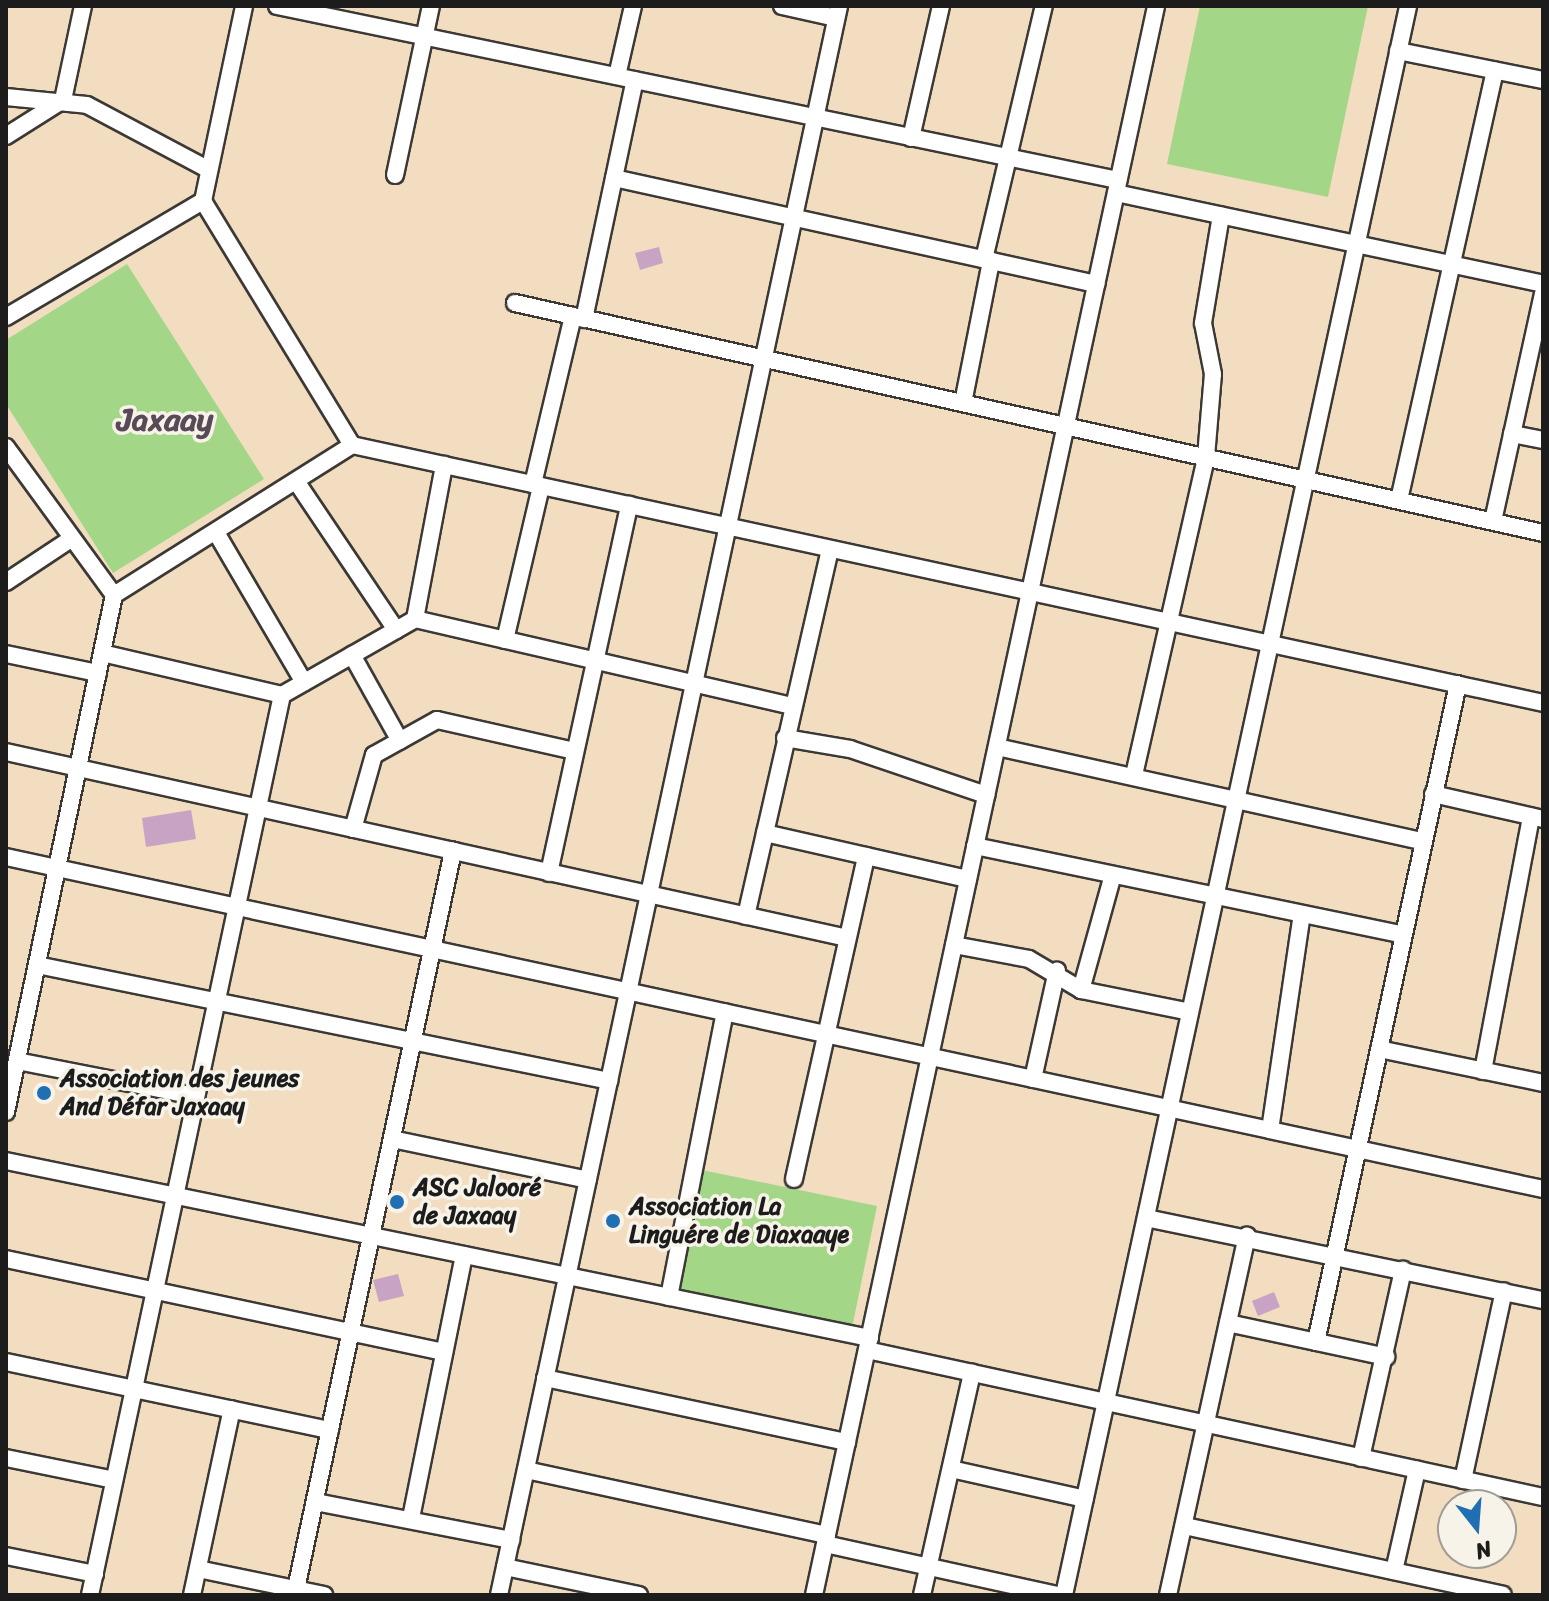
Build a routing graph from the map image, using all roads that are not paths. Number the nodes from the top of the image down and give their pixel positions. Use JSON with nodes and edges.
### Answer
{"nodes":[{"id":1,"x":83,"y":6,"type":"edge"},
{"id":2,"x":244,"y":6,"type":"edge"},
{"id":3,"x":277,"y":6,"type":"edge"},
{"id":4,"x":431,"y":6,"type":"edge"},
{"id":5,"x":633,"y":6,"type":"edge"},
{"id":6,"x":782,"y":6,"type":"edge"},
{"id":7,"x":941,"y":6,"type":"edge"},
{"id":8,"x":1044,"y":6,"type":"edge"},
{"id":9,"x":1156,"y":6,"type":"edge"},
{"id":10,"x":1408,"y":6,"type":"edge"},
{"id":11,"x":838,"y":12,"type":"edge"},
{"id":12,"x":424,"y":36,"type":"junction"},
{"id":13,"x":1398,"y":51,"type":"junction"},
{"id":14,"x":1495,"y":71,"type":"junction"},
{"id":15,"x":617,"y":76,"type":"junction"},
{"id":16,"x":635,"y":80,"type":"junction"},
{"id":17,"x":1543,"y":80,"type":"edge"},
{"id":18,"x":6,"y":97,"type":"edge"},
{"id":19,"x":63,"y":100,"type":"junction"},
{"id":20,"x":815,"y":117,"type":"junction"},
{"id":21,"x":6,"y":136,"type":"edge"},
{"id":22,"x":911,"y":138,"type":"junction"},
{"id":23,"x":1011,"y":158,"type":"junction"},
{"id":24,"x":209,"y":170,"type":"junction"},
{"id":25,"x":395,"y":175,"type":"dead end"},
{"id":26,"x":614,"y":178,"type":"junction"},
{"id":27,"x":1117,"y":187,"type":"junction"},
{"id":28,"x":203,"y":201,"type":"junction"},
{"id":29,"x":1221,"y":216,"type":"junction"},
{"id":30,"x":794,"y":218,"type":"junction"},
{"id":31,"x":1356,"y":244,"type":"junction"},
{"id":32,"x":988,"y":260,"type":"junction"},
{"id":33,"x":1452,"y":265,"type":"junction"},
{"id":34,"x":1096,"y":284,"type":"junction"},
{"id":35,"x":1543,"y":284,"type":"edge"},
{"id":36,"x":1543,"y":293,"type":"edge"},
{"id":37,"x":515,"y":303,"type":"dead end"},
{"id":38,"x":6,"y":317,"type":"edge"},
{"id":39,"x":578,"y":317,"type":"junction"},
{"id":40,"x":763,"y":359,"type":"junction"},
{"id":41,"x":963,"y":403,"type":"junction"},
{"id":42,"x":1065,"y":426,"type":"junction"},
{"id":43,"x":1512,"y":434,"type":"junction"},
{"id":44,"x":1543,"y":440,"type":"edge"},
{"id":45,"x":352,"y":445,"type":"junction"},
{"id":46,"x":1206,"y":457,"type":"junction"},
{"id":47,"x":9,"y":458,"type":"edge"},
{"id":48,"x":444,"y":465,"type":"junction"},
{"id":49,"x":1305,"y":479,"type":"junction"},
{"id":50,"x":298,"y":484,"type":"junction"},
{"id":51,"x":537,"y":485,"type":"junction"},
{"id":52,"x":1399,"y":500,"type":"junction"},
{"id":53,"x":629,"y":505,"type":"junction"},
{"id":54,"x":1493,"y":521,"type":"junction"},
{"id":55,"x":728,"y":526,"type":"junction"},
{"id":56,"x":1543,"y":533,"type":"edge"},
{"id":57,"x":217,"y":534,"type":"junction"},
{"id":58,"x":71,"y":539,"type":"junction"},
{"id":59,"x":830,"y":549,"type":"junction"},
{"id":60,"x":6,"y":582,"type":"edge"},
{"id":61,"x":1030,"y":592,"type":"junction"},
{"id":62,"x":114,"y":595,"type":"junction"},
{"id":63,"x":415,"y":619,"type":"junction"},
{"id":64,"x":1169,"y":622,"type":"junction"},
{"id":65,"x":396,"y":630,"type":"junction"},
{"id":66,"x":505,"y":640,"type":"junction"},
{"id":67,"x":1270,"y":644,"type":"junction"},
{"id":68,"x":102,"y":653,"type":"junction"},
{"id":69,"x":6,"y":654,"type":"edge"},
{"id":70,"x":352,"y":655,"type":"junction"},
{"id":71,"x":595,"y":660,"type":"junction"},
{"id":72,"x":98,"y":673,"type":"junction"},
{"id":73,"x":304,"y":682,"type":"junction"},
{"id":74,"x":694,"y":683,"type":"junction"},
{"id":75,"x":1458,"y":684,"type":"junction"},
{"id":76,"x":282,"y":695,"type":"junction"},
{"id":77,"x":1543,"y":703,"type":"edge"},
{"id":78,"x":793,"y":706,"type":"junction"},
{"id":79,"x":785,"y":738,"type":"junction"},
{"id":80,"x":400,"y":741,"type":"junction"},
{"id":81,"x":997,"y":747,"type":"junction"},
{"id":82,"x":575,"y":751,"type":"junction"},
{"id":83,"x":6,"y":752,"type":"edge"},
{"id":84,"x":78,"y":768,"type":"junction"},
{"id":85,"x":1134,"y":775,"type":"junction"},
{"id":86,"x":1433,"y":794,"type":"junction"},
{"id":87,"x":986,"y":795,"type":"junction"},
{"id":88,"x":1237,"y":799,"type":"junction"},
{"id":89,"x":258,"y":808,"type":"junction"},
{"id":90,"x":1537,"y":818,"type":"edge"},
{"id":91,"x":353,"y":829,"type":"junction"},
{"id":92,"x":765,"y":833,"type":"junction"},
{"id":93,"x":1422,"y":841,"type":"junction"},
{"id":94,"x":975,"y":846,"type":"junction"},
{"id":95,"x":453,"y":851,"type":"junction"},
{"id":96,"x":866,"y":856,"type":"junction"},
{"id":97,"x":6,"y":857,"type":"edge"},
{"id":98,"x":57,"y":868,"type":"junction"},
{"id":99,"x":549,"y":873,"type":"junction"},
{"id":100,"x":1113,"y":875,"type":"junction"},
{"id":101,"x":968,"y":879,"type":"junction"},
{"id":102,"x":649,"y":894,"type":"junction"},
{"id":103,"x":1215,"y":896,"type":"junction"},
{"id":104,"x":236,"y":907,"type":"junction"},
{"id":105,"x":1302,"y":914,"type":"junction"},
{"id":106,"x":746,"y":916,"type":"junction"},
{"id":107,"x":1403,"y":935,"type":"junction"},
{"id":108,"x":847,"y":938,"type":"junction"},
{"id":109,"x":954,"y":945,"type":"junction"},
{"id":110,"x":432,"y":949,"type":"junction"},
{"id":111,"x":37,"y":965,"type":"junction"},
{"id":112,"x":1057,"y":971,"type":"junction"},
{"id":113,"x":1081,"y":990,"type":"junction"},
{"id":114,"x":628,"y":991,"type":"junction"},
{"id":115,"x":217,"y":1001,"type":"junction"},
{"id":116,"x":725,"y":1012,"type":"junction"},
{"id":117,"x":1190,"y":1012,"type":"junction"},
{"id":118,"x":826,"y":1034,"type":"junction"},
{"id":119,"x":413,"y":1041,"type":"junction"},
{"id":120,"x":1379,"y":1049,"type":"junction"},
{"id":121,"x":930,"y":1056,"type":"junction"},
{"id":122,"x":17,"y":1061,"type":"junction"},
{"id":123,"x":1483,"y":1071,"type":"junction"},
{"id":124,"x":1033,"y":1079,"type":"junction"},
{"id":125,"x":609,"y":1081,"type":"junction"},
{"id":126,"x":1543,"y":1083,"type":"edge"},
{"id":127,"x":196,"y":1096,"type":"junction"},
{"id":128,"x":1169,"y":1108,"type":"junction"},
{"id":129,"x":6,"y":1112,"type":"edge"},
{"id":130,"x":1270,"y":1130,"type":"junction"},
{"id":131,"x":392,"y":1139,"type":"junction"},
{"id":132,"x":1357,"y":1149,"type":"junction"},
{"id":133,"x":6,"y":1161,"type":"edge"},
{"id":134,"x":794,"y":1179,"type":"dead end"},
{"id":135,"x":588,"y":1180,"type":"junction"},
{"id":136,"x":1543,"y":1189,"type":"edge"},
{"id":137,"x":175,"y":1196,"type":"junction"},
{"id":138,"x":1146,"y":1218,"type":"junction"},
{"id":139,"x":371,"y":1236,"type":"junction"},
{"id":140,"x":1247,"y":1236,"type":"junction"},
{"id":141,"x":464,"y":1255,"type":"junction"},
{"id":142,"x":1334,"y":1255,"type":"junction"},
{"id":143,"x":6,"y":1259,"type":"edge"},
{"id":144,"x":1403,"y":1270,"type":"junction"},
{"id":145,"x":567,"y":1276,"type":"junction"},
{"id":146,"x":155,"y":1291,"type":"junction"},
{"id":147,"x":1504,"y":1291,"type":"junction"},
{"id":148,"x":669,"y":1297,"type":"junction"},
{"id":149,"x":1543,"y":1300,"type":"edge"},
{"id":150,"x":1228,"y":1323,"type":"junction"},
{"id":151,"x":351,"y":1333,"type":"junction"},
{"id":152,"x":1316,"y":1342,"type":"junction"},
{"id":153,"x":868,"y":1344,"type":"junction"},
{"id":154,"x":444,"y":1352,"type":"junction"},
{"id":155,"x":1386,"y":1357,"type":"junction"},
{"id":156,"x":6,"y":1362,"type":"edge"},
{"id":157,"x":972,"y":1373,"type":"junction"},
{"id":158,"x":545,"y":1378,"type":"junction"},
{"id":159,"x":134,"y":1389,"type":"junction"},
{"id":160,"x":1106,"y":1402,"type":"junction"},
{"id":161,"x":232,"y":1409,"type":"junction"},
{"id":162,"x":1207,"y":1424,"type":"junction"},
{"id":163,"x":330,"y":1430,"type":"junction"},
{"id":164,"x":847,"y":1442,"type":"junction"},
{"id":165,"x":6,"y":1458,"type":"edge"},
{"id":166,"x":1361,"y":1458,"type":"junction"},
{"id":167,"x":951,"y":1469,"type":"junction"},
{"id":168,"x":526,"y":1470,"type":"junction"},
{"id":169,"x":1417,"y":1470,"type":"junction"},
{"id":170,"x":114,"y":1480,"type":"junction"},
{"id":171,"x":1463,"y":1480,"type":"junction"},
{"id":172,"x":1543,"y":1497,"type":"edge"},
{"id":173,"x":1085,"y":1499,"type":"junction"},
{"id":174,"x":315,"y":1502,"type":"junction"},
{"id":175,"x":411,"y":1518,"type":"junction"},
{"id":176,"x":1185,"y":1526,"type":"junction"},
{"id":177,"x":826,"y":1539,"type":"junction"},
{"id":178,"x":511,"y":1540,"type":"junction"},
{"id":179,"x":6,"y":1556,"type":"edge"},
{"id":180,"x":505,"y":1567,"type":"junction"},
{"id":181,"x":928,"y":1567,"type":"junction"},
{"id":182,"x":198,"y":1569,"type":"junction"},
{"id":183,"x":1394,"y":1571,"type":"junction"},
{"id":184,"x":95,"y":1574,"type":"junction"},
{"id":185,"x":288,"y":1590,"type":"edge"},
{"id":186,"x":90,"y":1595,"type":"edge"},
{"id":187,"x":192,"y":1595,"type":"edge"},
{"id":188,"x":324,"y":1595,"type":"edge"},
{"id":189,"x":499,"y":1595,"type":"edge"},
{"id":190,"x":639,"y":1595,"type":"edge"},
{"id":191,"x":814,"y":1595,"type":"edge"},
{"id":192,"x":922,"y":1595,"type":"edge"},
{"id":193,"x":1056,"y":1595,"type":"edge"},
{"id":194,"x":1064,"y":1595,"type":"edge"},
{"id":195,"x":1168,"y":1595,"type":"edge"},
{"id":196,"x":1503,"y":1595,"type":"edge"}],
"edges":[{"from":1,"to":19,"type":"street"},
{"from":2,"to":24,"type":"street"},
{"from":3,"to":12,"type":"street"},
{"from":4,"to":12,"type":"street"},
{"from":5,"to":15,"type":"street"},
{"from":6,"to":11,"type":"street"},
{"from":7,"to":22,"type":"street"},
{"from":8,"to":23,"type":"street"},
{"from":9,"to":27,"type":"street"},
{"from":10,"to":13,"type":"street"},
{"from":11,"to":20,"type":"street"},
{"from":12,"to":15,"type":"street"},
{"from":12,"to":25,"type":"street"},
{"from":13,"to":14,"type":"street"},
{"from":13,"to":31,"type":"street"},
{"from":14,"to":17,"type":"street"},
{"from":14,"to":33,"type":"street"},
{"from":15,"to":16,"type":"street"},
{"from":16,"to":20,"type":"street"},
{"from":16,"to":26,"type":"street"},
{"from":18,"to":19,"type":"street"},
{"from":19,"to":21,"type":"street"},
{"from":19,"to":24,"type":"street"},
{"from":20,"to":22,"type":"street"},
{"from":20,"to":30,"type":"street"},
{"from":22,"to":23,"type":"street"},
{"from":23,"to":27,"type":"street"},
{"from":23,"to":32,"type":"street"},
{"from":24,"to":28,"type":"street"},
{"from":26,"to":30,"type":"street"},
{"from":26,"to":39,"type":"street"},
{"from":27,"to":29,"type":"street"},
{"from":27,"to":34,"type":"street"},
{"from":28,"to":38,"type":"street"},
{"from":28,"to":45,"type":"street"},
{"from":29,"to":31,"type":"street"},
{"from":29,"to":46,"type":"street"},
{"from":30,"to":32,"type":"street"},
{"from":30,"to":40,"type":"street"},
{"from":31,"to":33,"type":"street"},
{"from":31,"to":49,"type":"street"},
{"from":32,"to":34,"type":"street"},
{"from":32,"to":41,"type":"street"},
{"from":33,"to":35,"type":"street"},
{"from":33,"to":52,"type":"street"},
{"from":34,"to":42,"type":"street"},
{"from":36,"to":43,"type":"street"},
{"from":37,"to":39,"type":"street"},
{"from":39,"to":40,"type":"street"},
{"from":39,"to":51,"type":"street"},
{"from":40,"to":41,"type":"street"},
{"from":40,"to":55,"type":"street"},
{"from":41,"to":42,"type":"street"},
{"from":42,"to":46,"type":"street"},
{"from":42,"to":61,"type":"street"},
{"from":43,"to":44,"type":"street"},
{"from":43,"to":54,"type":"street"},
{"from":45,"to":48,"type":"street"},
{"from":45,"to":50,"type":"street"},
{"from":46,"to":49,"type":"street"},
{"from":46,"to":64,"type":"street"},
{"from":47,"to":58,"type":"street"},
{"from":48,"to":51,"type":"street"},
{"from":48,"to":63,"type":"street"},
{"from":49,"to":52,"type":"street"},
{"from":49,"to":67,"type":"street"},
{"from":50,"to":57,"type":"street"},
{"from":50,"to":65,"type":"street"},
{"from":51,"to":53,"type":"street"},
{"from":51,"to":66,"type":"street"},
{"from":52,"to":54,"type":"street"},
{"from":53,"to":55,"type":"street"},
{"from":53,"to":71,"type":"street"},
{"from":54,"to":56,"type":"street"},
{"from":55,"to":59,"type":"street"},
{"from":55,"to":74,"type":"street"},
{"from":57,"to":62,"type":"street"},
{"from":57,"to":73,"type":"street"},
{"from":58,"to":60,"type":"street"},
{"from":58,"to":62,"type":"street"},
{"from":59,"to":61,"type":"street"},
{"from":59,"to":78,"type":"street"},
{"from":61,"to":64,"type":"street"},
{"from":61,"to":81,"type":"street"},
{"from":62,"to":68,"type":"street"},
{"from":63,"to":65,"type":"street"},
{"from":63,"to":66,"type":"street"},
{"from":64,"to":67,"type":"street"},
{"from":64,"to":85,"type":"street"},
{"from":65,"to":70,"type":"street"},
{"from":66,"to":71,"type":"street"},
{"from":67,"to":75,"type":"street"},
{"from":67,"to":88,"type":"street"},
{"from":68,"to":72,"type":"street"},
{"from":68,"to":76,"type":"street"},
{"from":69,"to":72,"type":"street"},
{"from":70,"to":73,"type":"street"},
{"from":70,"to":80,"type":"street"},
{"from":71,"to":74,"type":"street"},
{"from":71,"to":82,"type":"street"},
{"from":72,"to":84,"type":"street"},
{"from":73,"to":76,"type":"street"},
{"from":74,"to":78,"type":"street"},
{"from":74,"to":102,"type":"street"},
{"from":75,"to":77,"type":"street"},
{"from":75,"to":86,"type":"street"},
{"from":76,"to":89,"type":"street"},
{"from":78,"to":79,"type":"street"},
{"from":79,"to":87,"type":"street"},
{"from":79,"to":92,"type":"street"},
{"from":80,"to":82,"type":"street"},
{"from":80,"to":91,"type":"street"},
{"from":81,"to":85,"type":"street"},
{"from":81,"to":87,"type":"street"},
{"from":82,"to":99,"type":"street"},
{"from":83,"to":84,"type":"street"},
{"from":84,"to":89,"type":"street"},
{"from":84,"to":98,"type":"street"},
{"from":85,"to":88,"type":"street"},
{"from":86,"to":90,"type":"street"},
{"from":86,"to":93,"type":"street"},
{"from":87,"to":94,"type":"street"},
{"from":88,"to":93,"type":"street"},
{"from":88,"to":103,"type":"street"},
{"from":89,"to":91,"type":"street"},
{"from":89,"to":104,"type":"street"},
{"from":90,"to":123,"type":"street"},
{"from":91,"to":95,"type":"street"},
{"from":92,"to":96,"type":"street"},
{"from":92,"to":106,"type":"street"},
{"from":93,"to":107,"type":"street"},
{"from":94,"to":100,"type":"street"},
{"from":94,"to":101,"type":"street"},
{"from":95,"to":99,"type":"street"},
{"from":95,"to":110,"type":"street"},
{"from":96,"to":101,"type":"street"},
{"from":96,"to":108,"type":"street"},
{"from":97,"to":98,"type":"street"},
{"from":98,"to":104,"type":"street"},
{"from":98,"to":111,"type":"street"},
{"from":99,"to":102,"type":"street"},
{"from":100,"to":103,"type":"street"},
{"from":100,"to":113,"type":"street"},
{"from":101,"to":109,"type":"street"},
{"from":102,"to":106,"type":"street"},
{"from":102,"to":114,"type":"street"},
{"from":103,"to":105,"type":"street"},
{"from":103,"to":117,"type":"street"},
{"from":104,"to":110,"type":"street"},
{"from":104,"to":115,"type":"street"},
{"from":105,"to":107,"type":"street"},
{"from":105,"to":130,"type":"street"},
{"from":106,"to":108,"type":"street"},
{"from":107,"to":120,"type":"street"},
{"from":108,"to":118,"type":"street"},
{"from":109,"to":112,"type":"street"},
{"from":109,"to":121,"type":"street"},
{"from":110,"to":114,"type":"street"},
{"from":110,"to":119,"type":"street"},
{"from":111,"to":115,"type":"street"},
{"from":111,"to":122,"type":"street"},
{"from":112,"to":113,"type":"street"},
{"from":112,"to":124,"type":"street"},
{"from":113,"to":117,"type":"street"},
{"from":114,"to":116,"type":"street"},
{"from":114,"to":125,"type":"street"},
{"from":115,"to":119,"type":"street"},
{"from":115,"to":127,"type":"street"},
{"from":116,"to":118,"type":"street"},
{"from":116,"to":148,"type":"street"},
{"from":117,"to":128,"type":"street"},
{"from":118,"to":121,"type":"street"},
{"from":118,"to":134,"type":"street"},
{"from":119,"to":125,"type":"street"},
{"from":119,"to":131,"type":"street"},
{"from":120,"to":123,"type":"street"},
{"from":120,"to":132,"type":"street"},
{"from":121,"to":124,"type":"street"},
{"from":121,"to":153,"type":"street"},
{"from":122,"to":127,"type":"street"},
{"from":122,"to":129,"type":"street"},
{"from":123,"to":126,"type":"street"},
{"from":124,"to":128,"type":"street"},
{"from":125,"to":135,"type":"street"},
{"from":127,"to":137,"type":"street"},
{"from":128,"to":130,"type":"street"},
{"from":128,"to":138,"type":"street"},
{"from":130,"to":132,"type":"street"},
{"from":131,"to":135,"type":"street"},
{"from":131,"to":139,"type":"street"},
{"from":132,"to":136,"type":"street"},
{"from":132,"to":142,"type":"street"},
{"from":133,"to":137,"type":"street"},
{"from":135,"to":145,"type":"street"},
{"from":137,"to":139,"type":"street"},
{"from":137,"to":146,"type":"street"},
{"from":138,"to":140,"type":"street"},
{"from":138,"to":160,"type":"street"},
{"from":139,"to":141,"type":"street"},
{"from":139,"to":151,"type":"street"},
{"from":140,"to":142,"type":"street"},
{"from":140,"to":150,"type":"street"},
{"from":141,"to":145,"type":"street"},
{"from":141,"to":154,"type":"street"},
{"from":142,"to":144,"type":"street"},
{"from":142,"to":152,"type":"street"},
{"from":143,"to":146,"type":"street"},
{"from":144,"to":147,"type":"street"},
{"from":144,"to":155,"type":"street"},
{"from":145,"to":148,"type":"street"},
{"from":145,"to":158,"type":"street"},
{"from":146,"to":151,"type":"street"},
{"from":146,"to":159,"type":"street"},
{"from":147,"to":149,"type":"street"},
{"from":147,"to":171,"type":"street"},
{"from":148,"to":153,"type":"street"},
{"from":150,"to":152,"type":"street"},
{"from":150,"to":162,"type":"street"},
{"from":151,"to":154,"type":"street"},
{"from":151,"to":163,"type":"street"},
{"from":152,"to":155,"type":"street"},
{"from":153,"to":157,"type":"street"},
{"from":153,"to":164,"type":"street"},
{"from":154,"to":175,"type":"street"},
{"from":155,"to":166,"type":"street"},
{"from":156,"to":159,"type":"street"},
{"from":157,"to":160,"type":"street"},
{"from":157,"to":167,"type":"street"},
{"from":158,"to":164,"type":"street"},
{"from":158,"to":168,"type":"street"},
{"from":159,"to":161,"type":"street"},
{"from":159,"to":170,"type":"street"},
{"from":160,"to":162,"type":"street"},
{"from":160,"to":173,"type":"street"},
{"from":161,"to":163,"type":"street"},
{"from":161,"to":182,"type":"street"},
{"from":162,"to":166,"type":"street"},
{"from":162,"to":176,"type":"street"},
{"from":163,"to":174,"type":"street"},
{"from":164,"to":177,"type":"street"},
{"from":165,"to":170,"type":"street"},
{"from":166,"to":169,"type":"street"},
{"from":167,"to":173,"type":"street"},
{"from":167,"to":181,"type":"street"},
{"from":168,"to":177,"type":"street"},
{"from":168,"to":178,"type":"street"},
{"from":169,"to":171,"type":"street"},
{"from":169,"to":183,"type":"street"},
{"from":170,"to":184,"type":"street"},
{"from":171,"to":172,"type":"street"},
{"from":173,"to":194,"type":"street"},
{"from":174,"to":175,"type":"street"},
{"from":174,"to":185,"type":"street"},
{"from":175,"to":178,"type":"street"},
{"from":176,"to":183,"type":"street"},
{"from":176,"to":195,"type":"street"},
{"from":177,"to":181,"type":"street"},
{"from":177,"to":191,"type":"street"},
{"from":178,"to":180,"type":"street"},
{"from":179,"to":184,"type":"street"},
{"from":180,"to":189,"type":"street"},
{"from":180,"to":190,"type":"street"},
{"from":181,"to":192,"type":"street"},
{"from":181,"to":193,"type":"street"},
{"from":182,"to":185,"type":"street"},
{"from":182,"to":187,"type":"street"},
{"from":183,"to":196,"type":"street"},
{"from":184,"to":186,"type":"street"},
{"from":185,"to":188,"type":"street"}]}
